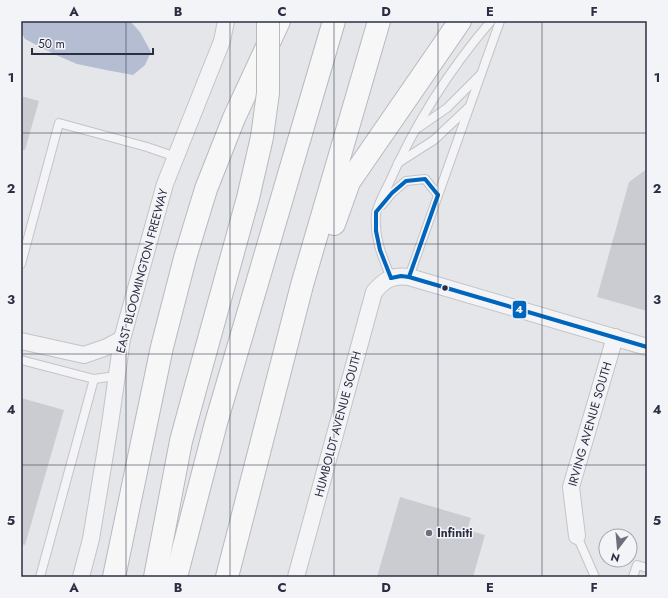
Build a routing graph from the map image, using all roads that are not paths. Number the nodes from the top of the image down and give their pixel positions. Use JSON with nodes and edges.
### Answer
{"nodes":[{"id":1,"x":226,"y":21,"type":"edge"},
{"id":2,"x":268,"y":21,"type":"edge"},
{"id":3,"x":279,"y":21,"type":"edge"},
{"id":4,"x":334,"y":21,"type":"edge"},
{"id":5,"x":379,"y":21,"type":"edge"},
{"id":6,"x":460,"y":21,"type":"edge"},
{"id":7,"x":491,"y":21,"type":"edge"},
{"id":8,"x":500,"y":21,"type":"edge"},
{"id":9,"x":482,"y":72,"type":"junction"},
{"id":10,"x":470,"y":106,"type":"junction"},
{"id":11,"x":415,"y":130,"type":"junction"},
{"id":12,"x":176,"y":157,"type":"junction"},
{"id":13,"x":398,"y":163,"type":"junction"},
{"id":14,"x":438,"y":195,"type":"junction"},
{"id":15,"x":376,"y":212,"type":"junction"},
{"id":16,"x":21,"y":264,"type":"edge"},
{"id":17,"x":409,"y":277,"type":"junction"},
{"id":18,"x":391,"y":278,"type":"junction"},
{"id":19,"x":615,"y":337,"type":"junction"},
{"id":20,"x":122,"y":339,"type":"junction"},
{"id":21,"x":21,"y":341,"type":"edge"},
{"id":22,"x":647,"y":346,"type":"edge"},
{"id":23,"x":21,"y":360,"type":"edge"},
{"id":24,"x":116,"y":376,"type":"junction"},
{"id":25,"x":94,"y":379,"type":"junction"},
{"id":26,"x":264,"y":432,"type":"junction"},
{"id":27,"x":577,"y":536,"type":"joint"},
{"id":28,"x":647,"y":568,"type":"edge"},
{"id":29,"x":40,"y":577,"type":"edge"},
{"id":30,"x":81,"y":577,"type":"edge"},
{"id":31,"x":114,"y":577,"type":"edge"},
{"id":32,"x":155,"y":577,"type":"edge"},
{"id":33,"x":176,"y":577,"type":"edge"},
{"id":34,"x":226,"y":577,"type":"edge"},
{"id":35,"x":296,"y":577,"type":"edge"},
{"id":36,"x":595,"y":577,"type":"edge"},
{"id":37,"x":633,"y":577,"type":"edge"}],
"edges":[{"from":1,"to":12,"type":"street","name":"EAST BLOOMINGTON FREEWAY"},
{"from":2,"to":32,"type":"highway","bridge":true},
{"from":3,"to":31,"type":"highway"},
{"from":4,"to":33,"type":"highway"},
{"from":5,"to":26,"type":"highway"},
{"from":6,"to":26,"type":"highway"},
{"from":7,"to":11,"type":"lane"},
{"from":8,"to":9,"type":"lane"},
{"from":9,"to":10,"type":"lane"},
{"from":9,"to":11,"type":"lane"},
{"from":10,"to":13,"type":"lane"},
{"from":10,"to":14,"type":"lane"},
{"from":11,"to":13,"type":"lane"},
{"from":12,"to":16,"type":"lane"},
{"from":12,"to":20,"type":"street","name":"EAST BLOOMINGTON FREEWAY"},
{"from":13,"to":15,"type":"lane"},
{"from":14,"to":15,"type":"lane"},
{"from":14,"to":17,"type":"lane"},
{"from":15,"to":18,"type":"lane"},
{"from":17,"to":18,"type":"street"},
{"from":17,"to":19,"type":"street"},
{"from":18,"to":35,"type":"street","name":"HUMBOLDT AVENUE SOUTH"},
{"from":19,"to":22,"type":"street"},
{"from":19,"to":27,"type":"street","name":"IRVING AVENUE SOUTH"},
{"from":20,"to":21,"type":"street"},
{"from":20,"to":24,"type":"street","name":"EAST BLOOMINGTON FREEWAY"},
{"from":23,"to":25,"type":"lane"},
{"from":24,"to":25,"type":"lane"},
{"from":24,"to":30,"type":"street","name":"EAST BLOOMINGTON FREEWAY"},
{"from":25,"to":29,"type":"lane"},
{"from":26,"to":34,"type":"highway"},
{"from":27,"to":36,"type":"lane"},
{"from":28,"to":37,"type":"lane"}]}
